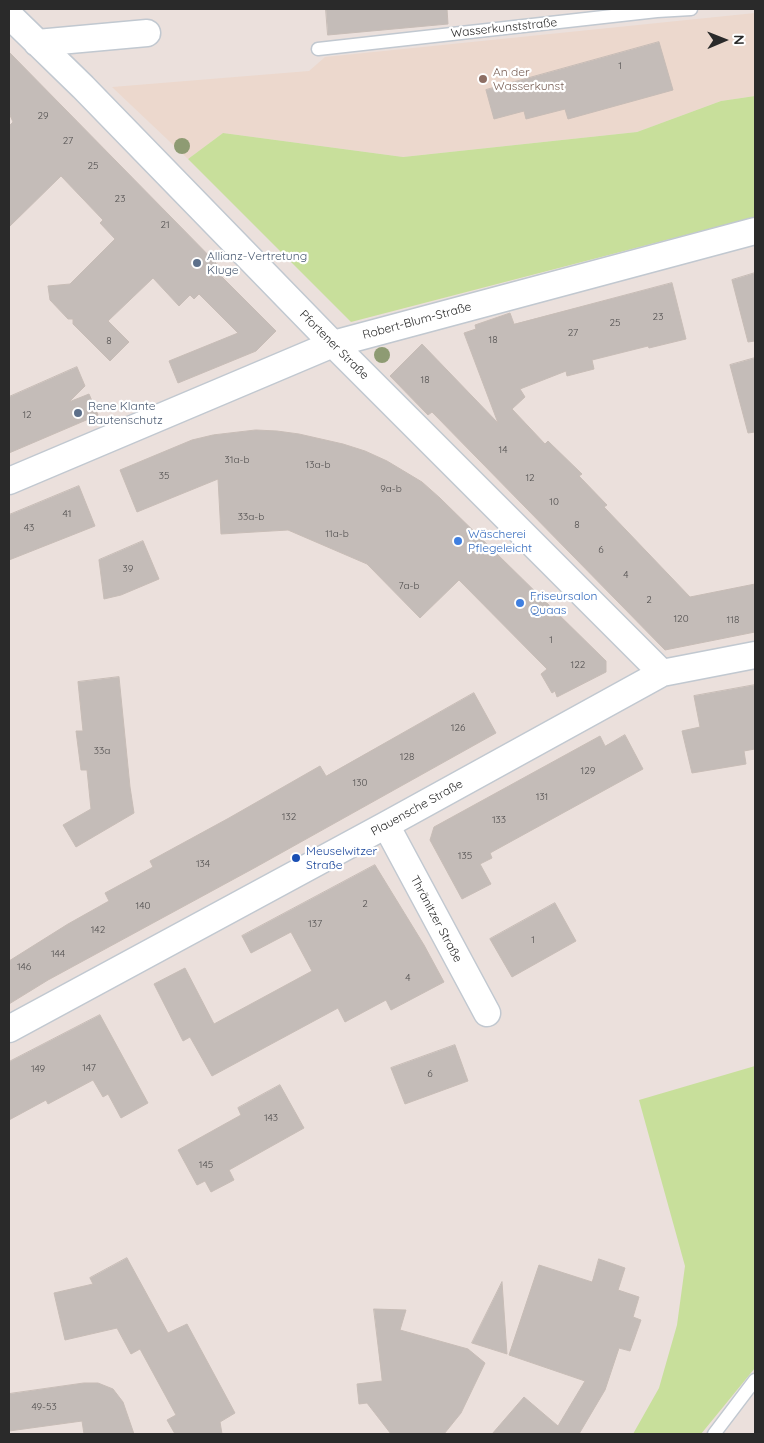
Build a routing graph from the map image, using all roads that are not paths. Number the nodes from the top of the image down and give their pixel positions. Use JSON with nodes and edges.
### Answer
{"nodes":[{"id":1,"x":691,"y":9,"type":"edge"},
{"id":2,"x":9,"y":15,"type":"edge"},
{"id":3,"x":147,"y":33,"type":"dead end"},
{"id":4,"x":37,"y":43,"type":"junction"},
{"id":5,"x":318,"y":49,"type":"dead end"},
{"id":6,"x":755,"y":231,"type":"edge"},
{"id":7,"x":333,"y":344,"type":"junction"},
{"id":8,"x":9,"y":481,"type":"edge"},
{"id":9,"x":755,"y":655,"type":"edge"},
{"id":10,"x":662,"y":673,"type":"junction"},
{"id":11,"x":386,"y":825,"type":"junction"},
{"id":12,"x":487,"y":1013,"type":"dead end"},
{"id":13,"x":9,"y":1028,"type":"edge"},
{"id":14,"x":755,"y":1380,"type":"edge"},
{"id":15,"x":714,"y":1434,"type":"edge"}],
"edges":[{"from":1,"to":5,"type":"lane","name":"Wasserkunststraße"},
{"from":2,"to":4,"type":"street","name":"Pfortener Straße"},
{"from":3,"to":4,"type":"street"},
{"from":4,"to":7,"type":"street","name":"Pfortener Straße"},
{"from":6,"to":7,"type":"street","name":"Robert-Blum-Straße"},
{"from":7,"to":8,"type":"street","name":"Robert-Blum-Straße"},
{"from":7,"to":10,"type":"street","name":"Pfortener Straße"},
{"from":9,"to":10,"type":"street","name":"Plauensche Straße"},
{"from":10,"to":11,"type":"street","name":"Plauensche Straße"},
{"from":11,"to":12,"type":"street","name":"Thränitzer Straße"},
{"from":11,"to":13,"type":"street","name":"Plauensche Straße"},
{"from":14,"to":15,"type":"lane"}]}
